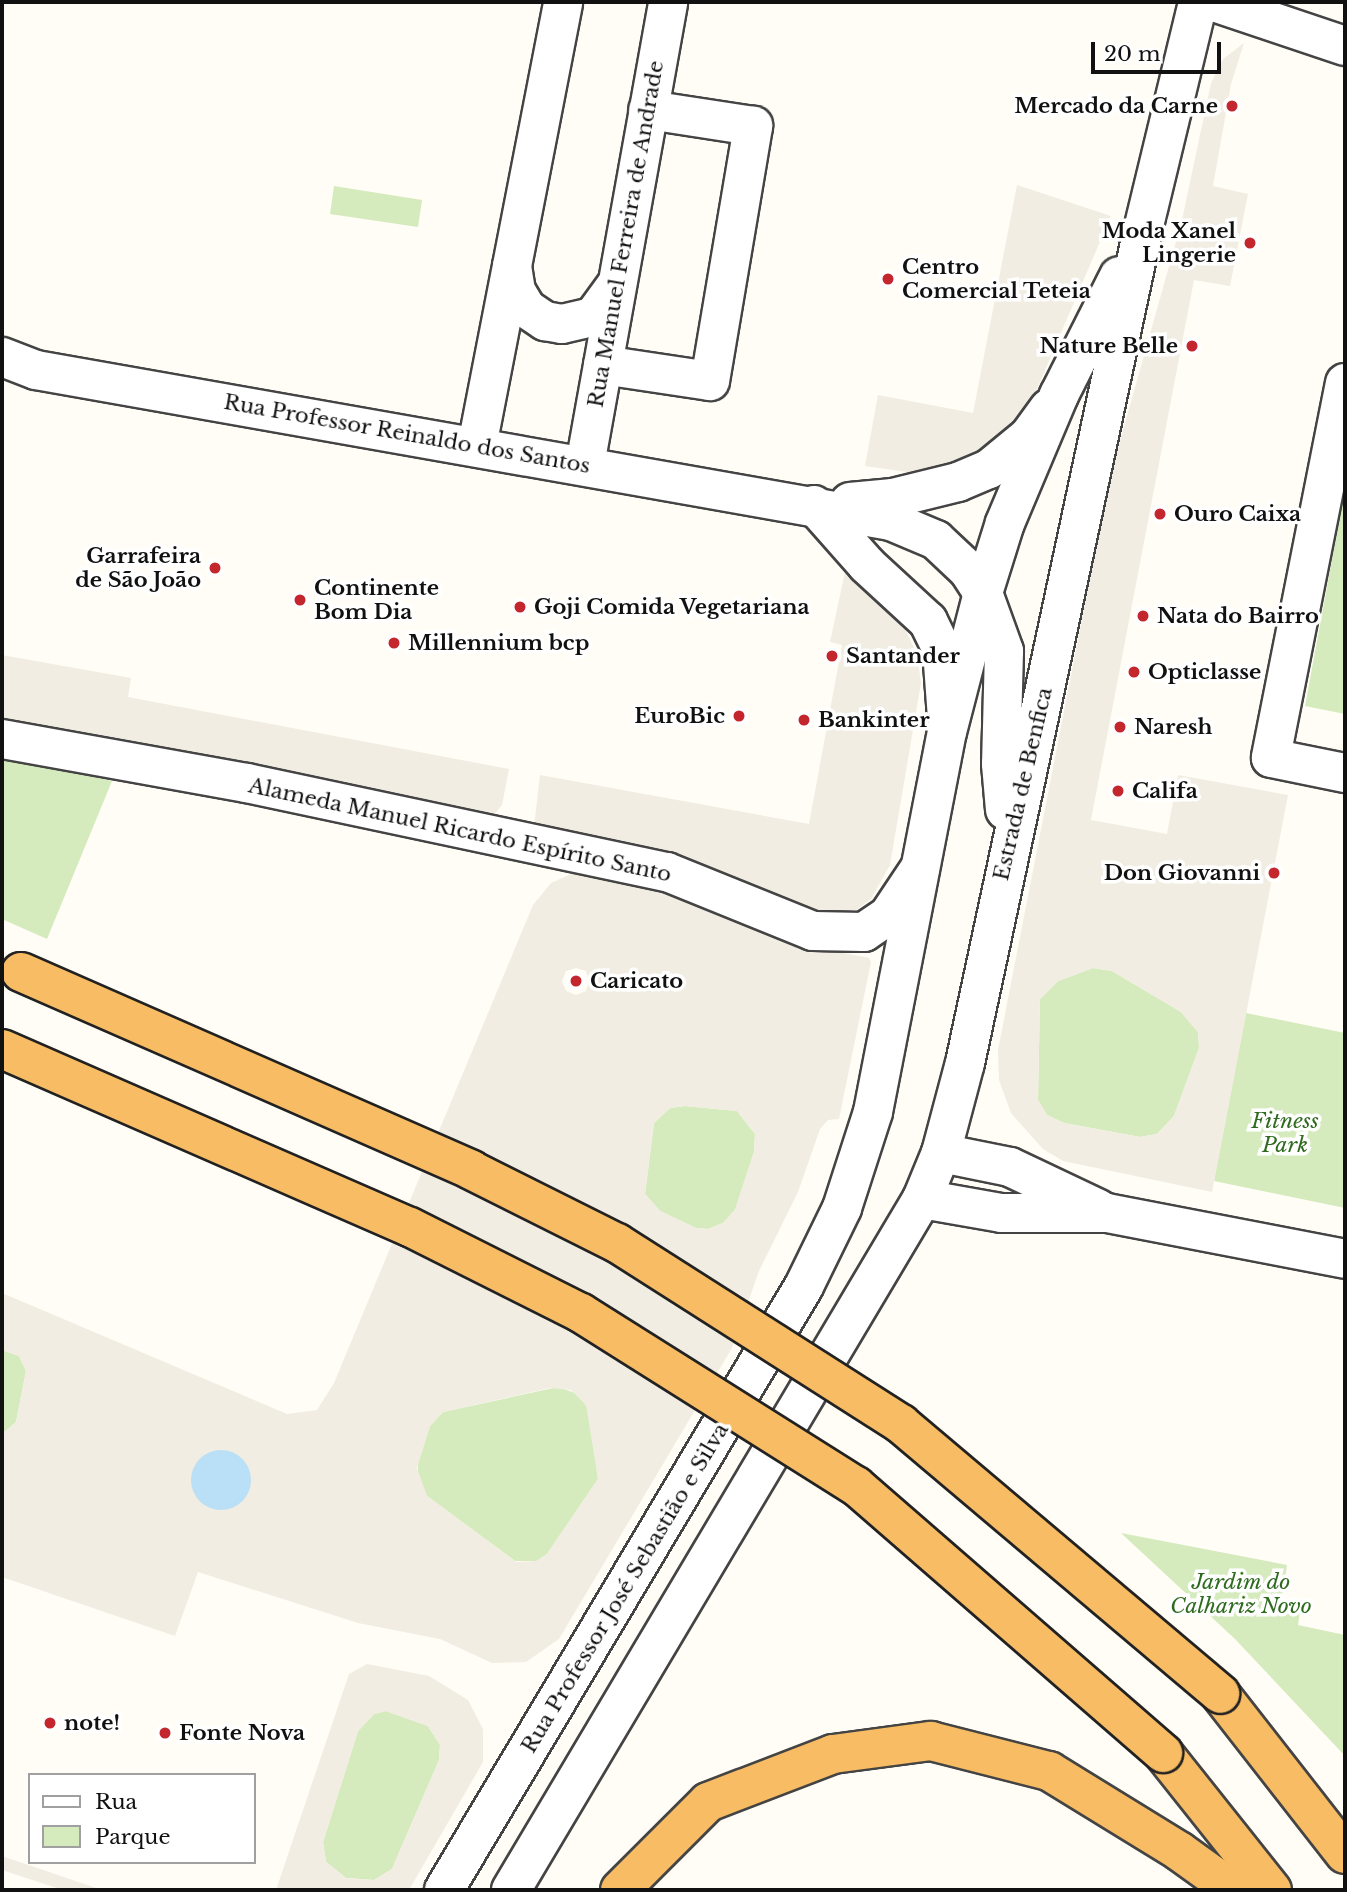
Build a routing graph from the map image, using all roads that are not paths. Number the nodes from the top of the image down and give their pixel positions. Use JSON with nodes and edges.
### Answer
{"nodes":[{"id":1,"x":563,"y":2,"type":"edge"},
{"id":2,"x":668,"y":2,"type":"edge"},
{"id":3,"x":1198,"y":2,"type":"edge"},
{"id":4,"x":1214,"y":2,"type":"edge"},
{"id":5,"x":1345,"y":46,"type":"edge"},
{"id":6,"x":648,"y":110,"type":"junction"},
{"id":7,"x":1142,"y":234,"type":"junction"},
{"id":8,"x":512,"y":266,"type":"junction"},
{"id":9,"x":616,"y":285,"type":"junction"},
{"id":10,"x":2,"y":357,"type":"edge"},
{"id":11,"x":603,"y":365,"type":"junction"},
{"id":12,"x":1345,"y":383,"type":"edge"},
{"id":13,"x":1059,"y":395,"type":"junction"},
{"id":14,"x":477,"y":446,"type":"junction"},
{"id":15,"x":585,"y":466,"type":"junction"},
{"id":16,"x":814,"y":505,"type":"junction"},
{"id":17,"x":984,"y":593,"type":"junction"},
{"id":18,"x":947,"y":732,"type":"junction"},
{"id":19,"x":2,"y":739,"type":"edge"},
{"id":20,"x":1345,"y":773,"type":"edge"},
{"id":21,"x":1008,"y":847,"type":"junction"},
{"id":22,"x":921,"y":865,"type":"junction"},
{"id":23,"x":12,"y":968,"type":"edge"},
{"id":24,"x":2,"y":1049,"type":"edge"},
{"id":25,"x":941,"y":1153,"type":"junction"},
{"id":26,"x":922,"y":1199,"type":"junction"},
{"id":27,"x":1107,"y":1213,"type":"junction"},
{"id":28,"x":1345,"y":1259,"type":"edge"},
{"id":29,"x":804,"y":1286,"type":"joint"},
{"id":30,"x":1345,"y":1854,"type":"edge"},
{"id":31,"x":444,"y":1890,"type":"edge"},
{"id":32,"x":511,"y":1890,"type":"edge"},
{"id":33,"x":620,"y":1890,"type":"edge"},
{"id":34,"x":1233,"y":1890,"type":"edge"},
{"id":35,"x":1272,"y":1890,"type":"edge"}],
"edges":[{"from":1,"to":8,"type":"street"},
{"from":2,"to":6,"type":"street","name":"Rua Manuel Ferreira de Andrade"},
{"from":3,"to":7,"type":"street","name":"Estrada de Benfica"},
{"from":4,"to":5,"type":"street"},
{"from":6,"to":9,"type":"street","name":"Rua Manuel Ferreira de Andrade"},
{"from":6,"to":11,"type":"street"},
{"from":7,"to":13,"type":"street","name":"Estrada de Benfica"},
{"from":7,"to":21,"type":"street","name":"Estrada de Benfica"},
{"from":8,"to":9,"type":"street"},
{"from":8,"to":14,"type":"street"},
{"from":9,"to":11,"type":"street","name":"Rua Manuel Ferreira de Andrade"},
{"from":10,"to":14,"type":"street","name":"Rua Professor Reinaldo dos Santos"},
{"from":11,"to":15,"type":"street","name":"Rua Manuel Ferreira de Andrade"},
{"from":12,"to":20,"type":"street"},
{"from":13,"to":16,"type":"street","name":"Rua Professor Reinaldo dos Santos"},
{"from":13,"to":17,"type":"street","name":"Estrada de Benfica"},
{"from":14,"to":15,"type":"street","name":"Rua Professor Reinaldo dos Santos"},
{"from":15,"to":16,"type":"street","name":"Rua Professor Reinaldo dos Santos"},
{"from":16,"to":17,"type":"street","name":"Rua Professor Reinaldo dos Santos"},
{"from":16,"to":18,"type":"street"},
{"from":17,"to":18,"type":"street","name":"Estrada de Benfica"},
{"from":17,"to":21,"type":"street","name":"Rua Professor Reinaldo dos Santos"},
{"from":18,"to":22,"type":"street","name":"Estrada de Benfica"},
{"from":19,"to":22,"type":"street","name":"Alameda Manuel Ricardo Espírito Santo"},
{"from":21,"to":25,"type":"street","name":"Estrada de Benfica"},
{"from":22,"to":29,"type":"street","name":"Estrada de Benfica"},
{"from":23,"to":30,"type":"highway","bridge":true},
{"from":24,"to":35,"type":"highway","bridge":true},
{"from":25,"to":26,"type":"street","name":"Estrada de Benfica"},
{"from":25,"to":27,"type":"street"},
{"from":26,"to":27,"type":"street"},
{"from":26,"to":32,"type":"street","name":"Estrada de Benfica"},
{"from":27,"to":28,"type":"street"},
{"from":29,"to":31,"type":"street","name":"Rua Professor José Sebastião e Silva"},
{"from":33,"to":34,"type":"highway"}]}
